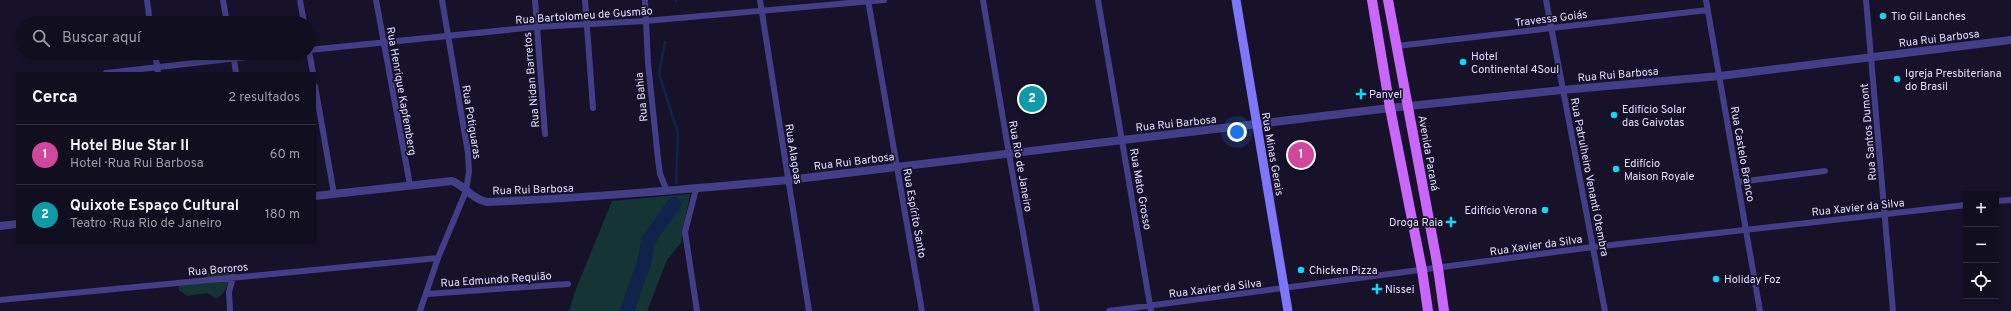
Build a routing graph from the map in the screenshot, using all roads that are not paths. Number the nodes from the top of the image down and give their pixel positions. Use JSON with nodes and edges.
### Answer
{"nodes":[{"id":1,"x":147,"y":0,"type":"edge"},
{"id":2,"x":223,"y":0,"type":"edge"},
{"id":3,"x":300,"y":0,"type":"edge"},
{"id":4,"x":376,"y":0,"type":"edge"},
{"id":5,"x":442,"y":0,"type":"edge"},
{"id":6,"x":535,"y":0,"type":"edge"},
{"id":7,"x":585,"y":0,"type":"edge"},
{"id":8,"x":645,"y":0,"type":"edge"},
{"id":9,"x":760,"y":0,"type":"edge"},
{"id":10,"x":884,"y":0,"type":"edge"},
{"id":11,"x":983,"y":0,"type":"edge"},
{"id":12,"x":1098,"y":0,"type":"edge"},
{"id":13,"x":1236,"y":0,"type":"edge"},
{"id":14,"x":1372,"y":0,"type":"edge"},
{"id":15,"x":1388,"y":0,"type":"edge"},
{"id":16,"x":1546,"y":0,"type":"edge"},
{"id":17,"x":1706,"y":0,"type":"edge"},
{"id":18,"x":1866,"y":0,"type":"edge"},
{"id":19,"x":868,"y":1,"type":"edge"},
{"id":20,"x":1708,"y":10,"type":"junction"},
{"id":21,"x":762,"y":11,"type":"junction"},
{"id":22,"x":149,"y":16,"type":"edge"},
{"id":23,"x":226,"y":16,"type":"edge"},
{"id":24,"x":303,"y":16,"type":"edge"},
{"id":25,"x":645,"y":21,"type":"junction"},
{"id":26,"x":586,"y":24,"type":"junction"},
{"id":27,"x":536,"y":27,"type":"junction"},
{"id":28,"x":1551,"y":28,"type":"junction"},
{"id":29,"x":447,"y":36,"type":"junction"},
{"id":30,"x":2011,"y":40,"type":"edge"},
{"id":31,"x":383,"y":43,"type":"junction"},
{"id":32,"x":1397,"y":46,"type":"junction"},
{"id":33,"x":316,"y":49,"type":"edge"},
{"id":34,"x":1871,"y":57,"type":"junction"},
{"id":35,"x":156,"y":60,"type":"edge"},
{"id":36,"x":212,"y":60,"type":"edge"},
{"id":37,"x":234,"y":60,"type":"edge"},
{"id":38,"x":311,"y":60,"type":"edge"},
{"id":39,"x":158,"y":70,"type":"edge"},
{"id":40,"x":123,"y":72,"type":"edge"},
{"id":41,"x":236,"y":72,"type":"edge"},
{"id":42,"x":313,"y":72,"type":"edge"},
{"id":43,"x":1720,"y":76,"type":"junction"},
{"id":44,"x":1562,"y":90,"type":"junction"},
{"id":45,"x":316,"y":92,"type":"edge"},
{"id":46,"x":1408,"y":107,"type":"junction"},
{"id":47,"x":593,"y":108,"type":"dead end"},
{"id":48,"x":1390,"y":108,"type":"junction"},
{"id":49,"x":1256,"y":126,"type":"junction"},
{"id":50,"x":545,"y":134,"type":"dead end"},
{"id":51,"x":1122,"y":140,"type":"junction"},
{"id":52,"x":1009,"y":154,"type":"junction"},
{"id":53,"x":897,"y":166,"type":"junction"},
{"id":54,"x":1825,"y":171,"type":"dead end"},
{"id":55,"x":788,"y":180,"type":"junction"},
{"id":56,"x":1739,"y":182,"type":"junction"},
{"id":57,"x":410,"y":185,"type":"junction"},
{"id":58,"x":696,"y":188,"type":"junction"},
{"id":59,"x":667,"y":190,"type":"junction"},
{"id":60,"x":466,"y":191,"type":"junction"},
{"id":61,"x":334,"y":194,"type":"junction"},
{"id":62,"x":316,"y":196,"type":"edge"},
{"id":63,"x":2011,"y":200,"type":"edge"},
{"id":64,"x":1999,"y":202,"type":"edge"},
{"id":65,"x":1963,"y":205,"type":"edge"},
{"id":66,"x":1885,"y":214,"type":"junction"},
{"id":67,"x":16,"y":224,"type":"edge"},
{"id":68,"x":0,"y":226,"type":"edge"},
{"id":69,"x":1746,"y":229,"type":"junction"},
{"id":70,"x":1593,"y":247,"type":"junction"},
{"id":71,"x":438,"y":258,"type":"junction"},
{"id":72,"x":1438,"y":268,"type":"junction"},
{"id":73,"x":1422,"y":270,"type":"junction"},
{"id":74,"x":233,"y":277,"type":"junction"},
{"id":75,"x":568,"y":284,"type":"dead end"},
{"id":76,"x":1284,"y":289,"type":"junction"},
{"id":77,"x":427,"y":294,"type":"junction"},
{"id":78,"x":0,"y":300,"type":"edge"},
{"id":79,"x":1150,"y":309,"type":"edge"},
{"id":80,"x":230,"y":311,"type":"edge"},
{"id":81,"x":420,"y":311,"type":"edge"},
{"id":82,"x":697,"y":311,"type":"edge"},
{"id":83,"x":808,"y":311,"type":"edge"},
{"id":84,"x":922,"y":311,"type":"edge"},
{"id":85,"x":1038,"y":311,"type":"edge"},
{"id":86,"x":1109,"y":311,"type":"edge"},
{"id":87,"x":1288,"y":311,"type":"edge"},
{"id":88,"x":1428,"y":311,"type":"edge"},
{"id":89,"x":1444,"y":311,"type":"edge"},
{"id":90,"x":1605,"y":311,"type":"edge"},
{"id":91,"x":1760,"y":311,"type":"edge"},
{"id":92,"x":1893,"y":311,"type":"edge"}],
"edges":[{"from":1,"to":22,"type":"street"},
{"from":2,"to":23,"type":"street"},
{"from":3,"to":24,"type":"street"},
{"from":4,"to":31,"type":"street","name":"Rua Henrique Kapfemberg"},
{"from":5,"to":29,"type":"street","name":"Rua Potiguaras"},
{"from":6,"to":27,"type":"street","name":"Rua Nidan Barretos"},
{"from":7,"to":26,"type":"street"},
{"from":8,"to":25,"type":"street","name":"Rua Bahia"},
{"from":9,"to":21,"type":"street","name":"Rua Alagoas"},
{"from":10,"to":19,"type":"street","name":"Rua Bartolomeu de Gusmão"},
{"from":11,"to":52,"type":"street","name":"Rua Rio de Janeiro"},
{"from":12,"to":51,"type":"street","name":"Rua Mato Grosso"},
{"from":13,"to":49,"type":"main road","name":"Rua Minas Gerais"},
{"from":14,"to":48,"type":"main road"},
{"from":15,"to":32,"type":"main road","name":"Avenida Paraná"},
{"from":16,"to":28,"type":"street","name":"Rua Patrulheiro Venanti Otembra"},
{"from":17,"to":20,"type":"street","name":"Rua Castelo Branco"},
{"from":18,"to":34,"type":"street","name":"Rua Santos Dumont"},
{"from":19,"to":21,"type":"street","name":"Rua Bartolomeu de Gusmão"},
{"from":19,"to":53,"type":"street","name":"Rua Espírito Santo"},
{"from":20,"to":28,"type":"street","name":"Travessa Goiás"},
{"from":20,"to":43,"type":"street","name":"Rua Castelo Branco"},
{"from":21,"to":25,"type":"street","name":"Rua Bartolomeu de Gusmão"},
{"from":21,"to":55,"type":"street","name":"Rua Alagoas"},
{"from":25,"to":26,"type":"street","name":"Rua Bartolomeu de Gusmão"},
{"from":25,"to":59,"type":"street","name":"Rua Bahia"},
{"from":26,"to":27,"type":"street","name":"Rua Bartolomeu de Gusmão"},
{"from":26,"to":47,"type":"street"},
{"from":27,"to":29,"type":"street","name":"Rua Bartolomeu de Gusmão"},
{"from":27,"to":50,"type":"street","name":"Rua Nidan Barretos"},
{"from":28,"to":32,"type":"street","name":"Travessa Goiás"},
{"from":28,"to":44,"type":"street","name":"Rua Patrulheiro Venanti Otembra"},
{"from":29,"to":31,"type":"street","name":"Rua Bartolomeu de Gusmão"},
{"from":29,"to":60,"type":"street","name":"Rua Potiguaras"},
{"from":30,"to":34,"type":"street","name":"Rua Rui Barbosa"},
{"from":31,"to":33,"type":"street","name":"Rua Bartolomeu de Gusmão"},
{"from":31,"to":57,"type":"street","name":"Rua Henrique Kapfemberg"},
{"from":32,"to":46,"type":"main road","name":"Avenida Paraná"},
{"from":34,"to":43,"type":"street","name":"Rua Rui Barbosa"},
{"from":34,"to":66,"type":"street","name":"Rua Santos Dumont"},
{"from":35,"to":39,"type":"street"},
{"from":36,"to":39,"type":"street"},
{"from":37,"to":41,"type":"street"},
{"from":38,"to":42,"type":"street"},
{"from":39,"to":40,"type":"street"},
{"from":43,"to":44,"type":"street","name":"Rua Rui Barbosa"},
{"from":43,"to":56,"type":"street","name":"Rua Castelo Branco"},
{"from":44,"to":46,"type":"street","name":"Rua Rui Barbosa"},
{"from":44,"to":70,"type":"street","name":"Rua Patrulheiro Venanti Otembra"},
{"from":45,"to":61,"type":"street"},
{"from":46,"to":48,"type":"street","name":"Rua Rui Barbosa"},
{"from":46,"to":72,"type":"main road","name":"Avenida Paraná"},
{"from":48,"to":49,"type":"street","name":"Rua Rui Barbosa"},
{"from":48,"to":73,"type":"main road"},
{"from":49,"to":51,"type":"street","name":"Rua Rui Barbosa"},
{"from":49,"to":76,"type":"main road","name":"Rua Minas Gerais"},
{"from":51,"to":52,"type":"street","name":"Rua Rui Barbosa"},
{"from":51,"to":79,"type":"street","name":"Rua Mato Grosso"},
{"from":52,"to":53,"type":"street","name":"Rua Rui Barbosa"},
{"from":52,"to":85,"type":"street","name":"Rua Rio de Janeiro"},
{"from":53,"to":55,"type":"street","name":"Rua Rui Barbosa"},
{"from":53,"to":84,"type":"street","name":"Rua Espírito Santo"},
{"from":54,"to":56,"type":"street"},
{"from":55,"to":58,"type":"street","name":"Rua Rui Barbosa"},
{"from":55,"to":83,"type":"street","name":"Rua Alagoas"},
{"from":56,"to":69,"type":"street","name":"Rua Castelo Branco"},
{"from":57,"to":60,"type":"street","name":"Rua Rui Barbosa"},
{"from":57,"to":61,"type":"street","name":"Rua Rui Barbosa"},
{"from":58,"to":59,"type":"street","name":"Rua Rui Barbosa"},
{"from":58,"to":82,"type":"street"},
{"from":59,"to":60,"type":"street","name":"Rua Rui Barbosa"},
{"from":60,"to":71,"type":"street","name":"Rua Potiguaras"},
{"from":61,"to":62,"type":"street","name":"Rua Rui Barbosa"},
{"from":63,"to":64,"type":"street"},
{"from":65,"to":66,"type":"street","name":"Rua Xavier da Silva"},
{"from":66,"to":69,"type":"street","name":"Rua Xavier da Silva"},
{"from":66,"to":92,"type":"street","name":"Rua Santos Dumont"},
{"from":67,"to":68,"type":"street"},
{"from":69,"to":70,"type":"street","name":"Rua Xavier da Silva"},
{"from":69,"to":91,"type":"street","name":"Rua Castelo Branco"},
{"from":70,"to":72,"type":"street","name":"Rua Xavier da Silva"},
{"from":70,"to":90,"type":"street","name":"Rua Patrulheiro Venanti Otembra"},
{"from":71,"to":74,"type":"street","name":"Rua Bororos"},
{"from":71,"to":77,"type":"street","name":"Rua Potiguaras"},
{"from":72,"to":73,"type":"street","name":"Rua Xavier da Silva"},
{"from":72,"to":89,"type":"main road","name":"Avenida Paraná"},
{"from":73,"to":76,"type":"street","name":"Rua Xavier da Silva"},
{"from":73,"to":88,"type":"main road"},
{"from":74,"to":78,"type":"street","name":"Rua Bororos"},
{"from":74,"to":80,"type":"street"},
{"from":75,"to":77,"type":"street","name":"Rua Edmundo Requião"},
{"from":76,"to":79,"type":"street","name":"Rua Xavier da Silva"},
{"from":76,"to":87,"type":"main road","name":"Rua Minas Gerais"},
{"from":77,"to":81,"type":"street","name":"Rua Potiguaras"},
{"from":79,"to":86,"type":"street","name":"Rua Xavier da Silva"}]}
